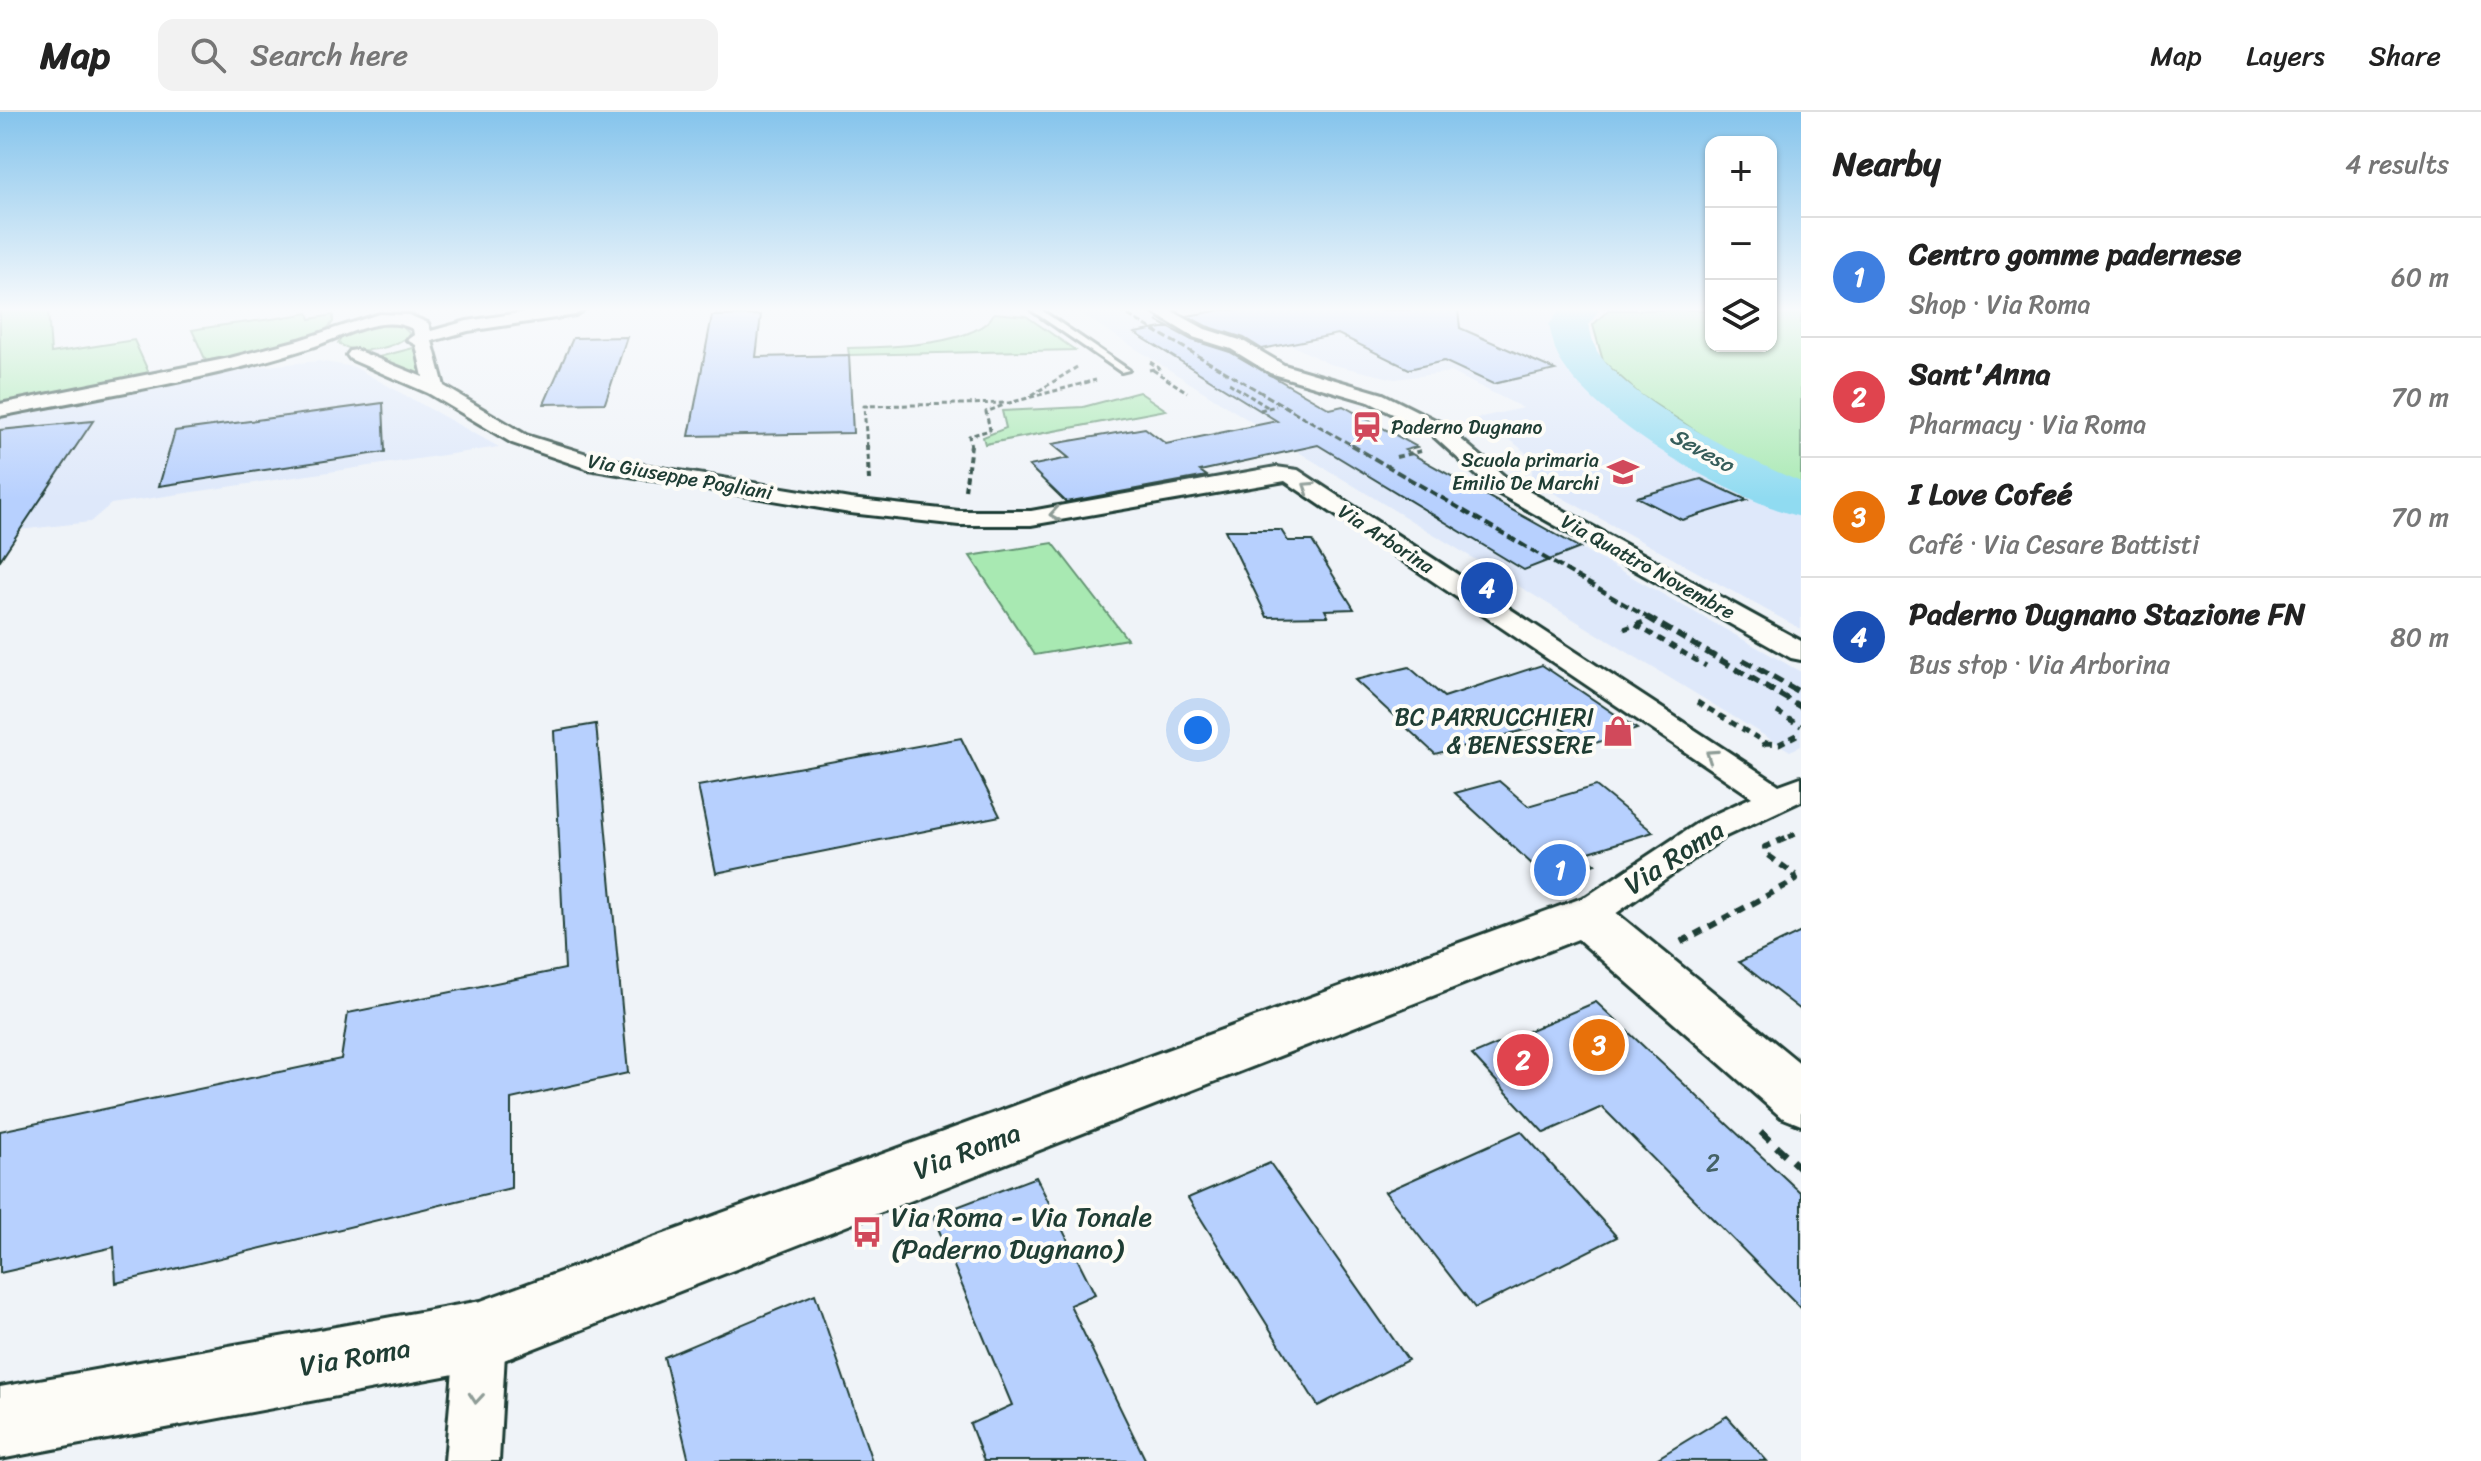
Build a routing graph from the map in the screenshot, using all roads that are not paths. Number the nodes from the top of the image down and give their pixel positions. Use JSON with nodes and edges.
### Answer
{"nodes":[{"id":1,"x":180,"y":373,"type":"edge"},
{"id":2,"x":398,"y":373,"type":"edge"},
{"id":3,"x":433,"y":373,"type":"edge"},
{"id":4,"x":1290,"y":373,"type":"edge"},
{"id":5,"x":435,"y":389,"type":"junction"},
{"id":6,"x":0,"y":410,"type":"edge"},
{"id":7,"x":950,"y":518,"type":"joint"},
{"id":8,"x":1801,"y":652,"type":"edge"},
{"id":9,"x":1789,"y":793,"type":"edge"},
{"id":10,"x":1585,"y":916,"type":"junction"},
{"id":11,"x":1801,"y":1099,"type":"edge"},
{"id":12,"x":481,"y":1335,"type":"junction"},
{"id":13,"x":0,"y":1423,"type":"edge"},
{"id":14,"x":472,"y":1461,"type":"edge"}],
"edges":[{"from":1,"to":6,"type":"street"},
{"from":2,"to":5,"type":"street","name":"Via Giuseppe Pogliani"},
{"from":3,"to":5,"type":"street"},
{"from":4,"to":8,"type":"street","name":"Via Quattro Novembre"},
{"from":5,"to":7,"type":"street","name":"Via Giuseppe Pogliani"},
{"from":9,"to":7,"type":"street","name":"Via Arborina","one_way":true},
{"from":9,"to":10,"type":"street","name":"Via Roma"},
{"from":10,"to":11,"type":"street"},
{"from":10,"to":12,"type":"street","name":"Via Roma"},
{"from":12,"to":13,"type":"street","name":"Via Roma"},
{"from":12,"to":14,"type":"street","one_way":true}]}
